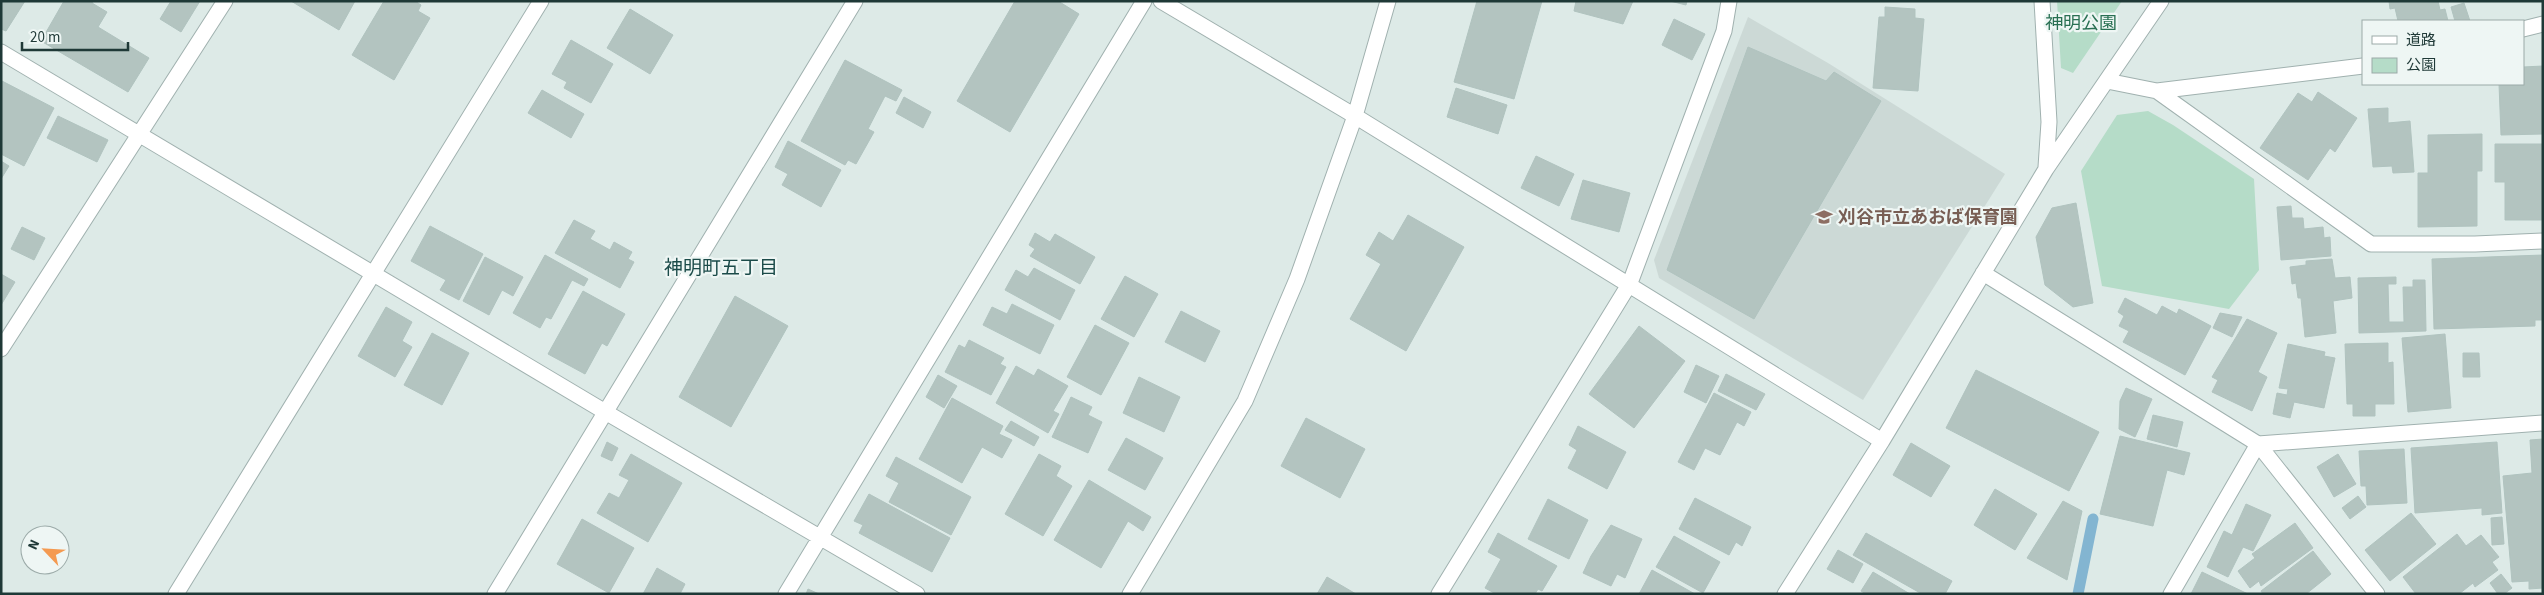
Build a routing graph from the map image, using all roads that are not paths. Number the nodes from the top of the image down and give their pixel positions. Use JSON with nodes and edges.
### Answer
{"nodes":[{"id":1,"x":225,"y":1,"type":"edge"},
{"id":2,"x":541,"y":1,"type":"edge"},
{"id":3,"x":855,"y":1,"type":"edge"},
{"id":4,"x":1144,"y":1,"type":"edge"},
{"id":5,"x":1161,"y":1,"type":"edge"},
{"id":6,"x":1388,"y":1,"type":"edge"},
{"id":7,"x":1729,"y":1,"type":"edge"},
{"id":8,"x":2042,"y":1,"type":"edge"},
{"id":9,"x":2161,"y":1,"type":"edge"},
{"id":10,"x":2543,"y":24,"type":"edge"},
{"id":11,"x":2524,"y":28,"type":"edge"},
{"id":12,"x":1,"y":52,"type":"edge"},
{"id":13,"x":2362,"y":66,"type":"edge"},
{"id":14,"x":2107,"y":81,"type":"junction"},
{"id":15,"x":2157,"y":91,"type":"junction"},
{"id":16,"x":1355,"y":116,"type":"junction"},
{"id":17,"x":140,"y":133,"type":"junction"},
{"id":18,"x":2046,"y":168,"type":"junction"},
{"id":19,"x":2543,"y":240,"type":"edge"},
{"id":20,"x":1983,"y":273,"type":"junction"},
{"id":21,"x":374,"y":274,"type":"junction"},
{"id":22,"x":1630,"y":283,"type":"junction"},
{"id":23,"x":1,"y":349,"type":"edge"},
{"id":24,"x":607,"y":413,"type":"junction"},
{"id":25,"x":2543,"y":423,"type":"edge"},
{"id":26,"x":1882,"y":441,"type":"junction"},
{"id":27,"x":2258,"y":444,"type":"junction"},
{"id":28,"x":820,"y":537,"type":"junction"},
{"id":29,"x":176,"y":594,"type":"edge"},
{"id":30,"x":495,"y":594,"type":"edge"},
{"id":31,"x":786,"y":594,"type":"edge"},
{"id":32,"x":917,"y":594,"type":"edge"},
{"id":33,"x":1130,"y":594,"type":"edge"},
{"id":34,"x":1439,"y":594,"type":"edge"},
{"id":35,"x":1785,"y":594,"type":"edge"},
{"id":36,"x":2171,"y":594,"type":"edge"},
{"id":37,"x":2377,"y":594,"type":"edge"}],
"edges":[{"from":1,"to":17,"type":"street"},
{"from":2,"to":21,"type":"street"},
{"from":3,"to":24,"type":"street"},
{"from":4,"to":28,"type":"street"},
{"from":5,"to":16,"type":"street"},
{"from":6,"to":16,"type":"street"},
{"from":7,"to":22,"type":"street"},
{"from":8,"to":18,"type":"street"},
{"from":9,"to":14,"type":"street"},
{"from":10,"to":11,"type":"street"},
{"from":12,"to":17,"type":"street"},
{"from":13,"to":15,"type":"street"},
{"from":14,"to":15,"type":"street"},
{"from":14,"to":18,"type":"street"},
{"from":15,"to":19,"type":"street"},
{"from":16,"to":22,"type":"street"},
{"from":16,"to":33,"type":"street"},
{"from":17,"to":21,"type":"street"},
{"from":17,"to":23,"type":"street"},
{"from":18,"to":20,"type":"street"},
{"from":20,"to":26,"type":"street"},
{"from":20,"to":27,"type":"street"},
{"from":21,"to":24,"type":"street"},
{"from":21,"to":29,"type":"street"},
{"from":22,"to":26,"type":"street"},
{"from":22,"to":34,"type":"street"},
{"from":24,"to":28,"type":"street"},
{"from":24,"to":30,"type":"street"},
{"from":25,"to":27,"type":"street"},
{"from":26,"to":35,"type":"street"},
{"from":27,"to":36,"type":"street"},
{"from":27,"to":37,"type":"street"},
{"from":28,"to":31,"type":"street"},
{"from":28,"to":32,"type":"street"}]}
